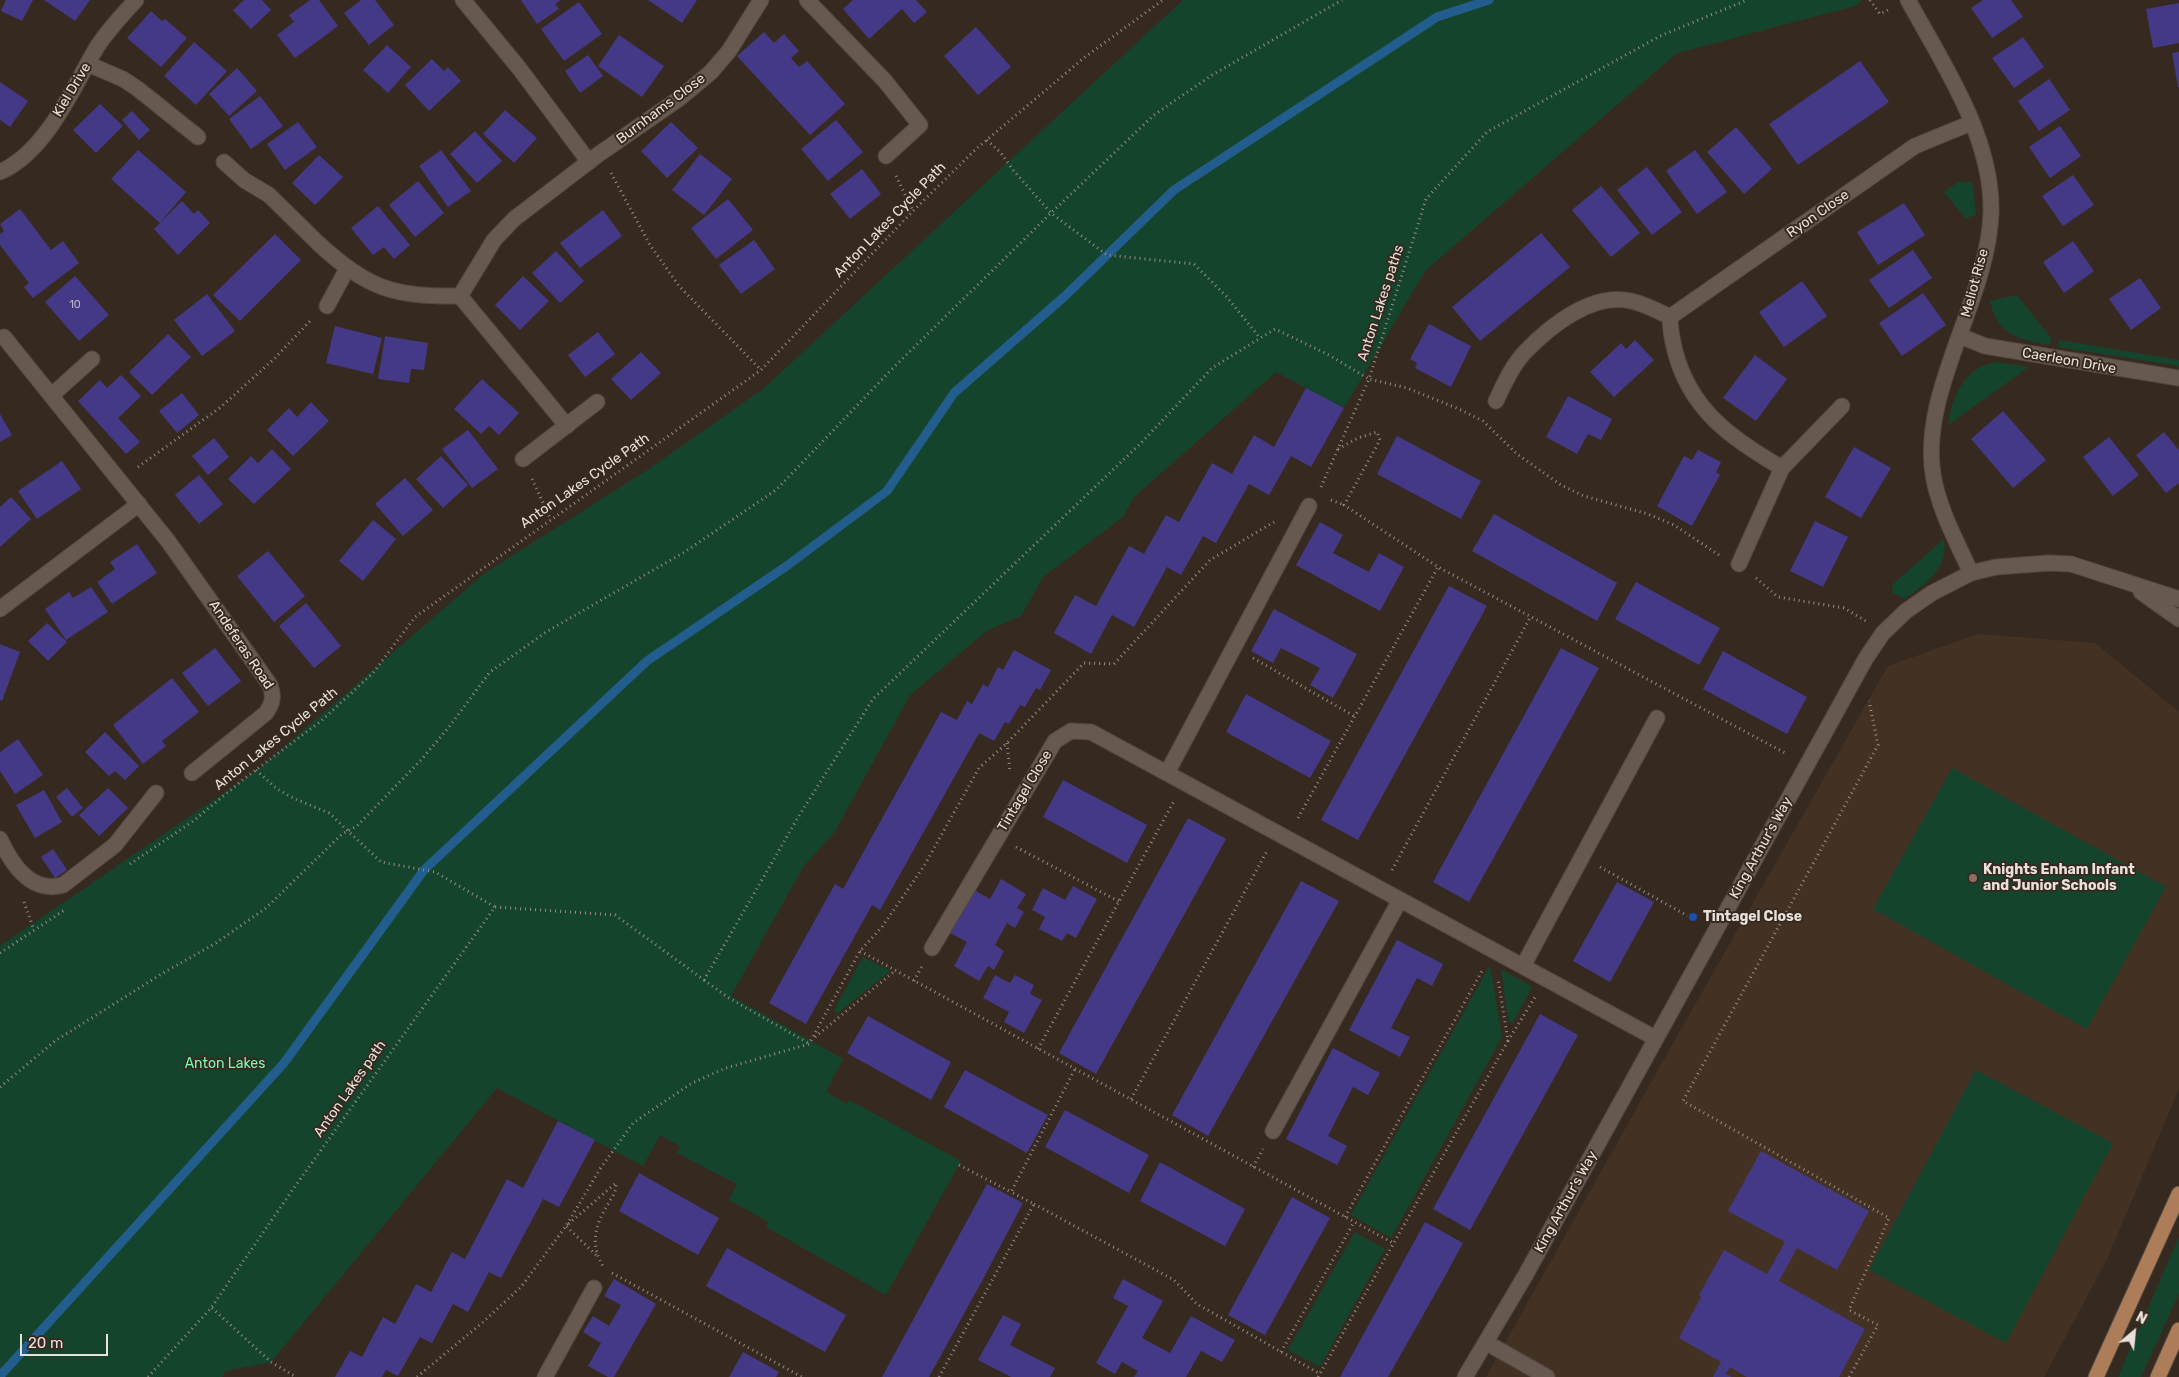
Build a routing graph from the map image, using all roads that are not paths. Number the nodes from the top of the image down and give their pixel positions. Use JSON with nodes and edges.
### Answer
{"nodes":[{"id":1,"x":136,"y":0,"type":"edge"},
{"id":2,"x":463,"y":0,"type":"edge"},
{"id":3,"x":761,"y":0,"type":"edge"},
{"id":4,"x":807,"y":0,"type":"edge"},
{"id":5,"x":1908,"y":0,"type":"edge"},
{"id":6,"x":88,"y":64,"type":"junction"},
{"id":7,"x":1971,"y":123,"type":"junction"},
{"id":8,"x":198,"y":137,"type":"dead end"},
{"id":9,"x":886,"y":156,"type":"road end"},
{"id":10,"x":594,"y":158,"type":"junction"},
{"id":11,"x":224,"y":162,"type":"dead end"},
{"id":12,"x":0,"y":172,"type":"edge"},
{"id":13,"x":347,"y":269,"type":"junction"},
{"id":14,"x":460,"y":296,"type":"junction"},
{"id":15,"x":327,"y":306,"type":"road end"},
{"id":16,"x":1670,"y":317,"type":"junction"},
{"id":17,"x":1960,"y":336,"type":"junction"},
{"id":18,"x":4,"y":337,"type":"dead end"},
{"id":19,"x":92,"y":359,"type":"dead end"},
{"id":20,"x":2179,"y":378,"type":"edge"},
{"id":21,"x":52,"y":395,"type":"junction"},
{"id":22,"x":1496,"y":401,"type":"dead end"},
{"id":23,"x":597,"y":402,"type":"dead end"},
{"id":24,"x":1842,"y":406,"type":"dead end"},
{"id":25,"x":567,"y":426,"type":"junction"},
{"id":26,"x":523,"y":460,"type":"road end"},
{"id":27,"x":1782,"y":468,"type":"junction"},
{"id":28,"x":139,"y":504,"type":"junction"},
{"id":29,"x":1309,"y":506,"type":"road end"},
{"id":30,"x":1738,"y":564,"type":"road end"},
{"id":31,"x":1972,"y":573,"type":"junction"},
{"id":32,"x":2130,"y":584,"type":"junction"},
{"id":33,"x":2179,"y":599,"type":"edge"},
{"id":34,"x":0,"y":609,"type":"edge"},
{"id":35,"x":2179,"y":619,"type":"edge"},
{"id":36,"x":1657,"y":718,"type":"dead end"},
{"id":37,"x":192,"y":773,"type":"dead end"},
{"id":38,"x":1167,"y":773,"type":"junction"},
{"id":39,"x":156,"y":793,"type":"dead end"},
{"id":40,"x":0,"y":839,"type":"edge"},
{"id":41,"x":1400,"y":900,"type":"junction"},
{"id":42,"x":932,"y":948,"type":"dead end"},
{"id":43,"x":1522,"y":966,"type":"junction"},
{"id":44,"x":1655,"y":1038,"type":"junction"},
{"id":45,"x":1273,"y":1131,"type":"dead end"},
{"id":46,"x":2179,"y":1194,"type":"edge"},
{"id":47,"x":594,"y":1288,"type":"dead end"},
{"id":48,"x":2179,"y":1330,"type":"edge"},
{"id":49,"x":1487,"y":1343,"type":"junction"},
{"id":50,"x":545,"y":1377,"type":"edge"},
{"id":51,"x":1465,"y":1377,"type":"edge"},
{"id":52,"x":1547,"y":1377,"type":"edge"},
{"id":53,"x":2096,"y":1377,"type":"edge"},
{"id":54,"x":2158,"y":1377,"type":"edge"}],
"edges":[{"from":1,"to":6,"type":"street","name":"Kiel Drive"},
{"from":2,"to":10,"type":"street"},
{"from":3,"to":10,"type":"street","name":"Burnhams Close"},
{"from":4,"to":9,"type":"street"},
{"from":5,"to":7,"type":"street","name":"Meliot Rise"},
{"from":6,"to":8,"type":"street"},
{"from":6,"to":12,"type":"street","name":"Kiel Drive"},
{"from":7,"to":16,"type":"street","name":"Ryon Close"},
{"from":7,"to":17,"type":"street","name":"Meliot Rise"},
{"from":10,"to":14,"type":"street","name":"Burnhams Close"},
{"from":11,"to":13,"type":"street"},
{"from":13,"to":14,"type":"street"},
{"from":13,"to":15,"type":"street"},
{"from":14,"to":25,"type":"street"},
{"from":16,"to":22,"type":"street"},
{"from":16,"to":27,"type":"street"},
{"from":17,"to":20,"type":"street","name":"Caerleon Drive"},
{"from":17,"to":31,"type":"street","name":"Meliot Rise"},
{"from":18,"to":21,"type":"street","name":"Andeferas Road"},
{"from":19,"to":21,"type":"street"},
{"from":21,"to":28,"type":"street","name":"Andeferas Road"},
{"from":23,"to":25,"type":"street"},
{"from":24,"to":27,"type":"street"},
{"from":25,"to":26,"type":"street"},
{"from":27,"to":30,"type":"street"},
{"from":28,"to":34,"type":"street"},
{"from":28,"to":37,"type":"street","name":"Andeferas Road"},
{"from":29,"to":38,"type":"street"},
{"from":31,"to":32,"type":"street","name":"King Arthur's Way"},
{"from":31,"to":44,"type":"street","name":"King Arthur's Way"},
{"from":32,"to":33,"type":"street","name":"King Arthur's Way"},
{"from":32,"to":35,"type":"street","name":"King Arthur's Way"},
{"from":36,"to":43,"type":"street"},
{"from":38,"to":41,"type":"street","name":"Tintagel Close"},
{"from":38,"to":42,"type":"street","name":"Tintagel Close"},
{"from":39,"to":40,"type":"street"},
{"from":41,"to":43,"type":"street","name":"Tintagel Close"},
{"from":41,"to":45,"type":"street"},
{"from":43,"to":44,"type":"street","name":"Tintagel Close"},
{"from":44,"to":49,"type":"street","name":"King Arthur's Way"},
{"from":46,"to":53,"type":"main road"},
{"from":47,"to":50,"type":"street"},
{"from":48,"to":54,"type":"main road"},
{"from":49,"to":51,"type":"street","name":"King Arthur's Way"},
{"from":49,"to":52,"type":"street"}]}
